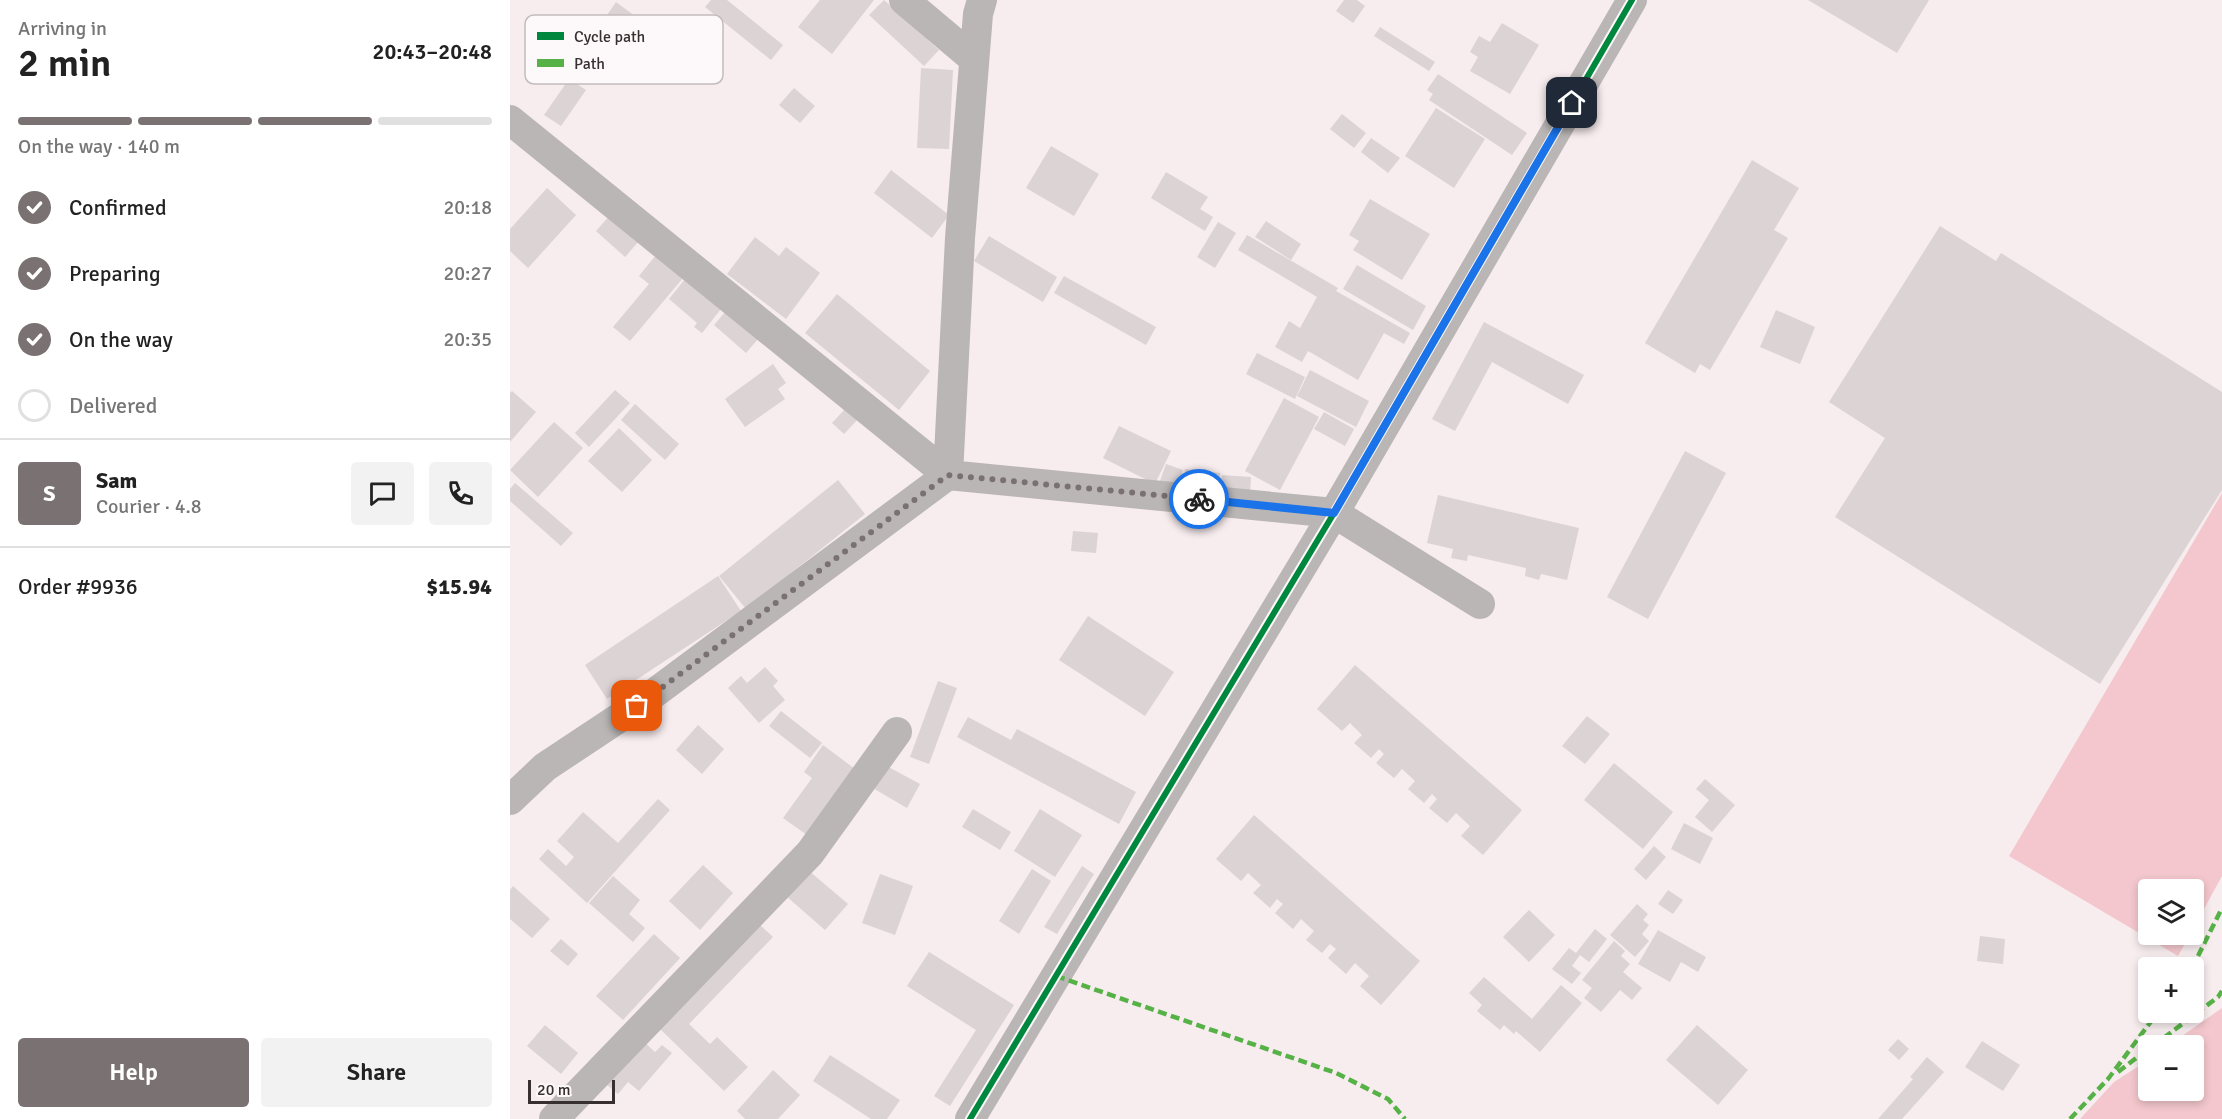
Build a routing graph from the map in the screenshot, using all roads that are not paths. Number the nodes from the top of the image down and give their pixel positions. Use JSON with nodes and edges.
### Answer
{"nodes":[{"id":1,"x":904,"y":0,"type":"edge"},
{"id":2,"x":982,"y":0,"type":"edge"},
{"id":3,"x":1632,"y":0,"type":"edge"},
{"id":4,"x":974,"y":59,"type":"junction"},
{"id":5,"x":510,"y":120,"type":"edge"},
{"id":6,"x":948,"y":475,"type":"junction"},
{"id":7,"x":1334,"y":513,"type":"junction"},
{"id":8,"x":1480,"y":603,"type":"dead end"},
{"id":9,"x":897,"y":732,"type":"dead end"},
{"id":10,"x":510,"y":800,"type":"edge"},
{"id":11,"x":554,"y":1119,"type":"edge"},
{"id":12,"x":970,"y":1119,"type":"edge"}],
"edges":[{"from":1,"to":4,"type":"street"},
{"from":2,"to":4,"type":"street"},
{"from":3,"to":7,"type":"street"},
{"from":4,"to":6,"type":"street"},
{"from":5,"to":6,"type":"street"},
{"from":6,"to":7,"type":"street"},
{"from":6,"to":10,"type":"street"},
{"from":7,"to":8,"type":"street"},
{"from":7,"to":12,"type":"street"},
{"from":9,"to":11,"type":"street"}]}
